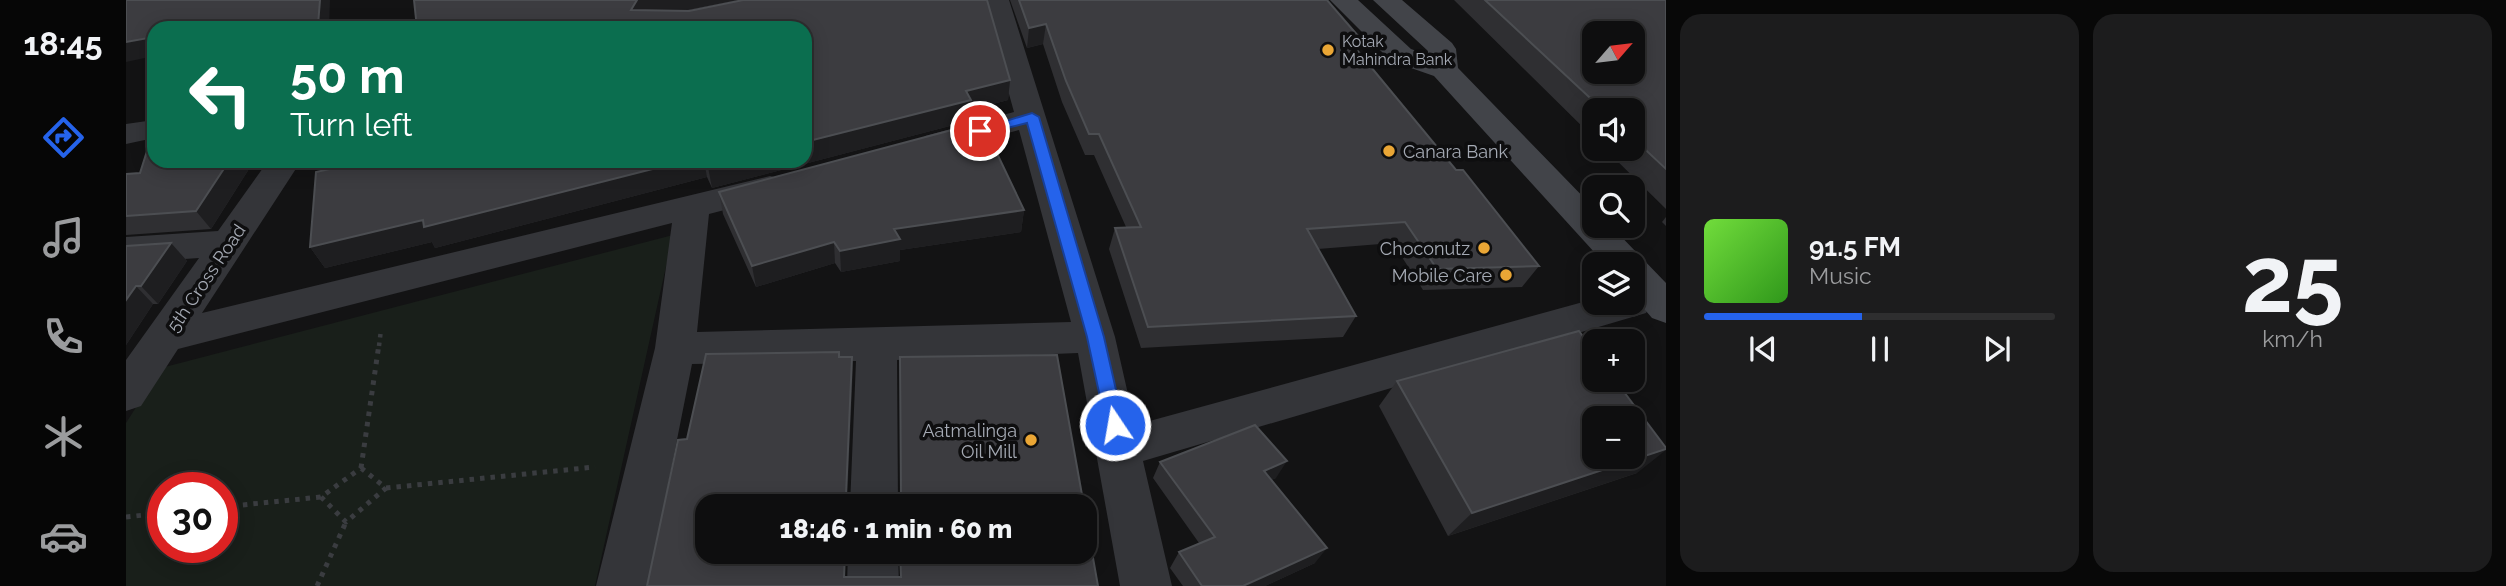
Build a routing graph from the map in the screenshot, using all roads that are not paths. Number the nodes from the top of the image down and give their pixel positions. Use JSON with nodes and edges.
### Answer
{"nodes":[{"id":1,"x":996,"y":0,"type":"edge"},
{"id":2,"x":1343,"y":0,"type":"edge"},
{"id":3,"x":1386,"y":0,"type":"edge"},
{"id":4,"x":1444,"y":70,"type":"junction"},
{"id":5,"x":1032,"y":117,"type":"junction"},
{"id":6,"x":147,"y":130,"type":"edge"},
{"id":7,"x":126,"y":134,"type":"edge"},
{"id":8,"x":901,"y":152,"type":"edge"},
{"id":9,"x":280,"y":168,"type":"edge"},
{"id":10,"x":797,"y":180,"type":"edge"},
{"id":11,"x":692,"y":208,"type":"junction"},
{"id":12,"x":229,"y":243,"type":"junction"},
{"id":13,"x":126,"y":250,"type":"edge"},
{"id":14,"x":1615,"y":252,"type":"edge"},
{"id":15,"x":1582,"y":314,"type":"edge"},
{"id":16,"x":166,"y":337,"type":"junction"},
{"id":17,"x":1096,"y":337,"type":"junction"},
{"id":18,"x":877,"y":345,"type":"junction"},
{"id":19,"x":676,"y":348,"type":"junction"},
{"id":20,"x":129,"y":385,"type":"edge"},
{"id":21,"x":1120,"y":447,"type":"junction"},
{"id":22,"x":874,"y":494,"type":"edge"},
{"id":23,"x":873,"y":564,"type":"edge"},
{"id":24,"x":622,"y":586,"type":"edge"},
{"id":25,"x":873,"y":586,"type":"edge"},
{"id":26,"x":1146,"y":586,"type":"edge"}],
"edges":[{"from":1,"to":5,"type":"street"},
{"from":2,"to":4,"type":"main road"},
{"from":3,"to":4,"type":"main road"},
{"from":4,"to":14,"type":"main road"},
{"from":5,"to":8,"type":"street"},
{"from":5,"to":17,"type":"street"},
{"from":6,"to":7,"type":"street"},
{"from":9,"to":12,"type":"street","name":"5th Cross Road"},
{"from":10,"to":11,"type":"street"},
{"from":11,"to":16,"type":"street"},
{"from":11,"to":19,"type":"street"},
{"from":12,"to":13,"type":"street"},
{"from":12,"to":16,"type":"street","name":"5th Cross Road"},
{"from":15,"to":21,"type":"street"},
{"from":16,"to":20,"type":"street","name":"5th Cross Road"},
{"from":17,"to":18,"type":"street"},
{"from":17,"to":21,"type":"street"},
{"from":18,"to":19,"type":"street"},
{"from":18,"to":22,"type":"street"},
{"from":19,"to":24,"type":"street"},
{"from":21,"to":26,"type":"street"},
{"from":23,"to":25,"type":"street"}]}
